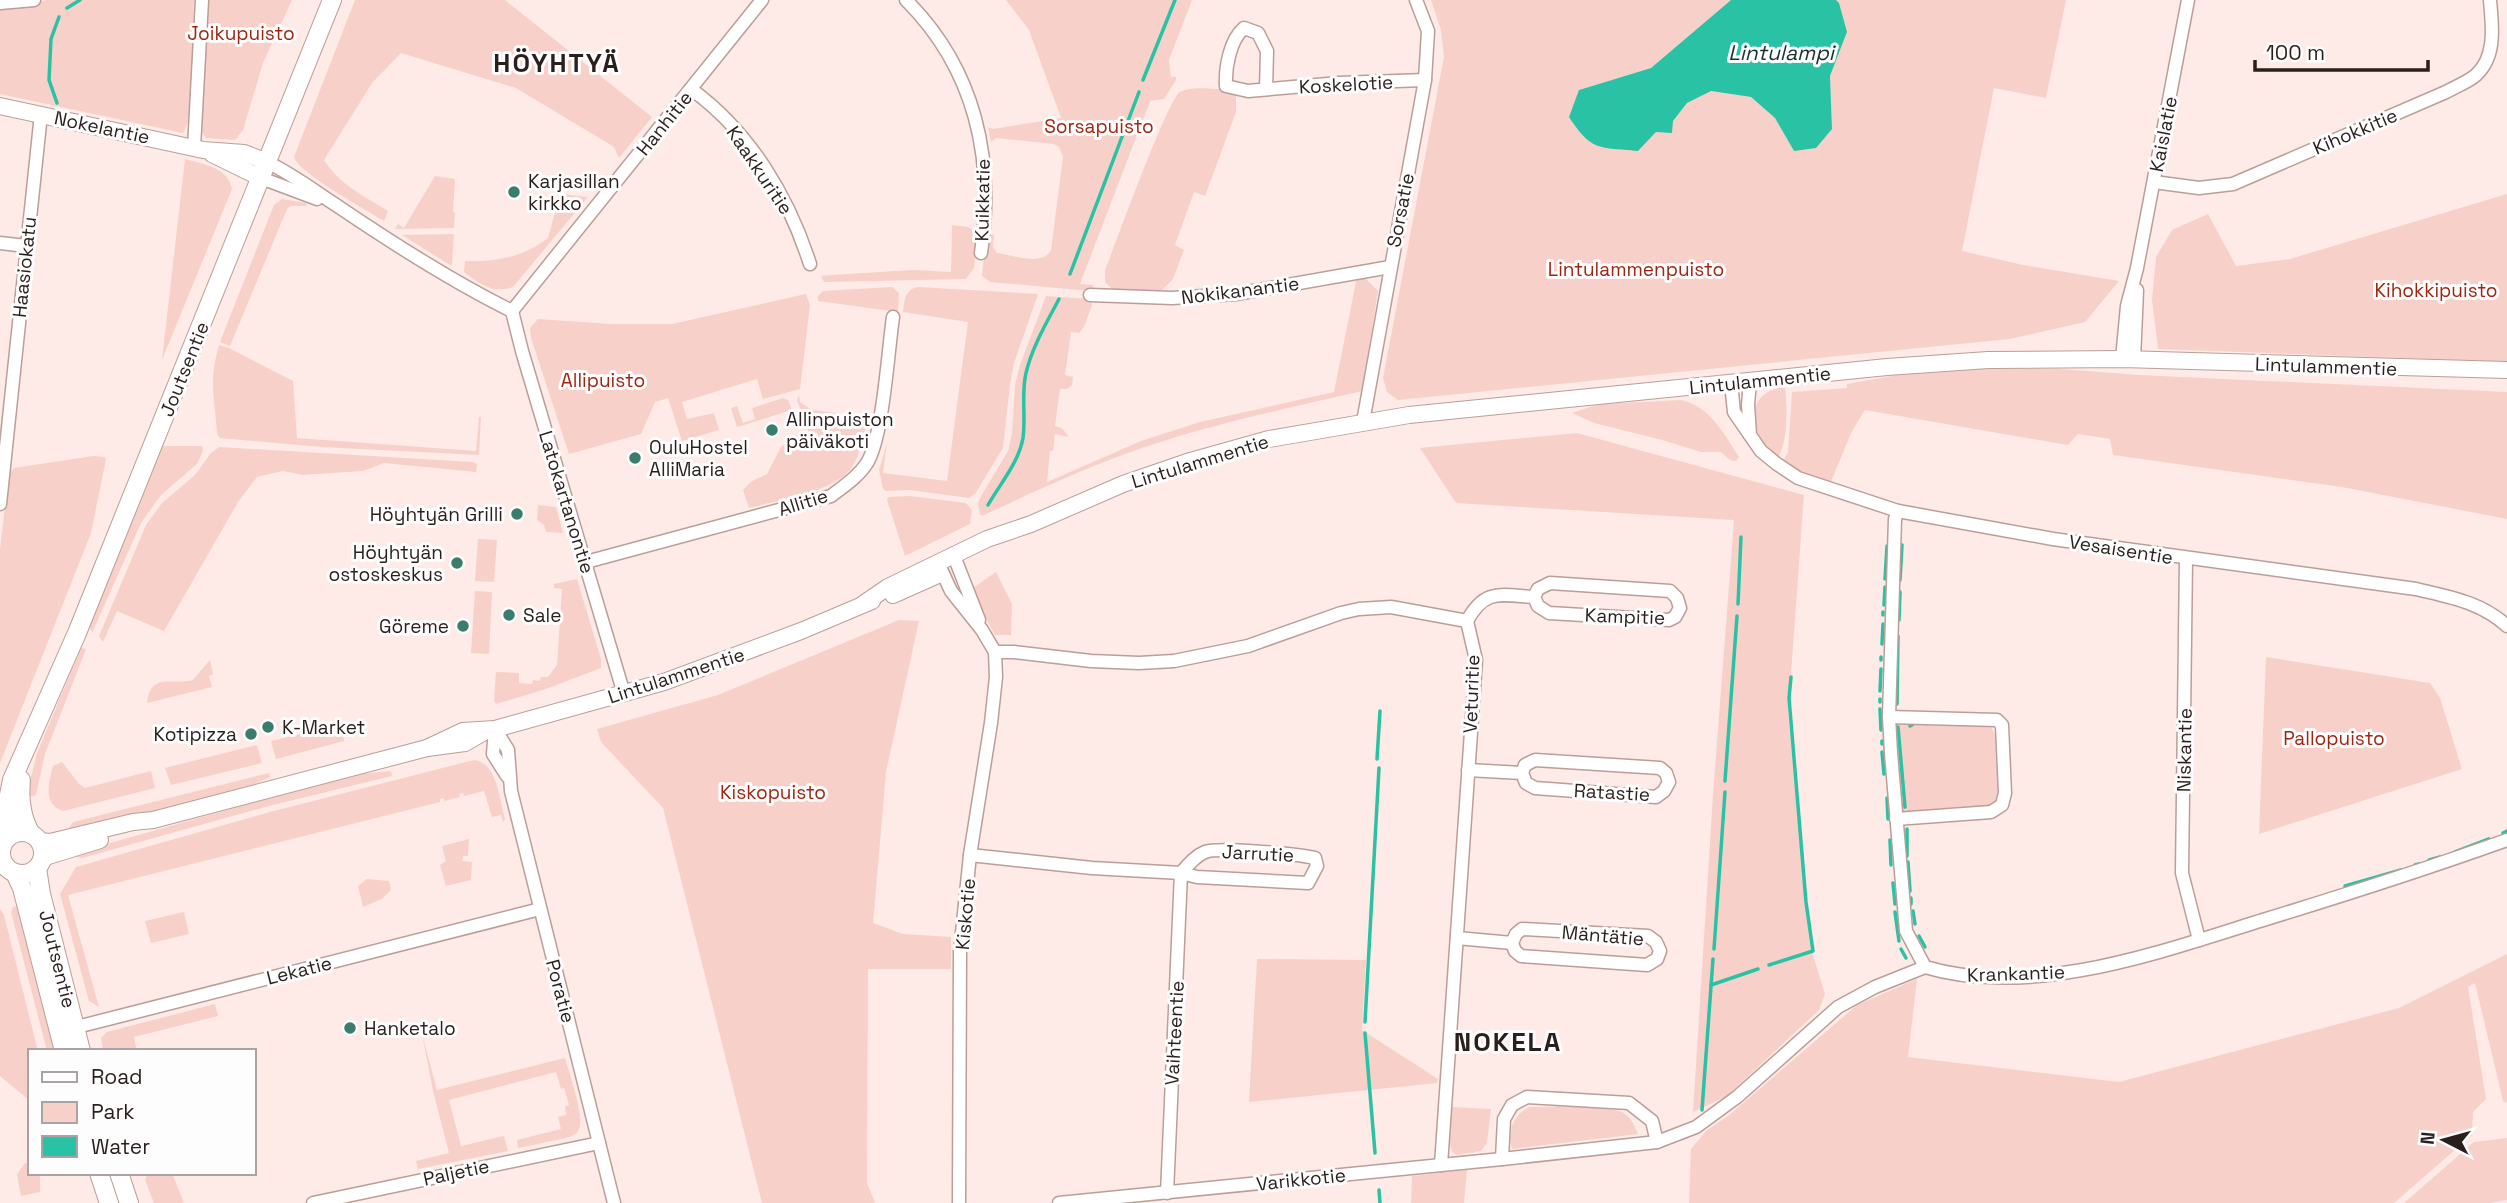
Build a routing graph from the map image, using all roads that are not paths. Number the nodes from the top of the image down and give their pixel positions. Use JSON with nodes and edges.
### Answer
{"nodes":[{"id":1,"x":34,"y":0,"type":"edge"},
{"id":2,"x":202,"y":0,"type":"edge"},
{"id":3,"x":332,"y":0,"type":"edge"},
{"id":4,"x":762,"y":0,"type":"edge"},
{"id":5,"x":906,"y":0,"type":"edge"},
{"id":6,"x":1416,"y":0,"type":"edge"},
{"id":7,"x":2188,"y":0,"type":"edge"},
{"id":8,"x":2490,"y":0,"type":"edge"},
{"id":9,"x":0,"y":3,"type":"edge"},
{"id":10,"x":1425,"y":80,"type":"junction"},
{"id":11,"x":691,"y":89,"type":"junction"},
{"id":12,"x":1266,"y":89,"type":"junction"},
{"id":13,"x":0,"y":106,"type":"edge"},
{"id":14,"x":41,"y":114,"type":"junction"},
{"id":15,"x":198,"y":149,"type":"junction"},
{"id":16,"x":264,"y":170,"type":"junction"},
{"id":17,"x":2154,"y":182,"type":"junction"},
{"id":18,"x":0,"y":243,"type":"edge"},
{"id":19,"x":26,"y":246,"type":"junction"},
{"id":20,"x":981,"y":253,"type":"dead end"},
{"id":21,"x":810,"y":264,"type":"dead end"},
{"id":22,"x":1390,"y":267,"type":"junction"},
{"id":23,"x":1090,"y":295,"type":"dead end"},
{"id":24,"x":512,"y":311,"type":"junction"},
{"id":25,"x":893,"y":317,"type":"dead end"},
{"id":26,"x":2128,"y":360,"type":"junction"},
{"id":27,"x":2507,"y":370,"type":"edge"},
{"id":28,"x":6,"y":376,"type":"edge"},
{"id":29,"x":1750,"y":381,"type":"junction"},
{"id":30,"x":1731,"y":383,"type":"junction"},
{"id":31,"x":1363,"y":422,"type":"junction"},
{"id":32,"x":1750,"y":435,"type":"junction"},
{"id":33,"x":2,"y":462,"type":"edge"},
{"id":34,"x":0,"y":504,"type":"edge"},
{"id":35,"x":1898,"y":512,"type":"junction"},
{"id":36,"x":2186,"y":559,"type":"junction"},
{"id":37,"x":586,"y":562,"type":"junction"},
{"id":38,"x":948,"y":565,"type":"junction"},
{"id":39,"x":1534,"y":597,"type":"junction"},
{"id":40,"x":1467,"y":621,"type":"junction"},
{"id":41,"x":2507,"y":626,"type":"edge"},
{"id":42,"x":995,"y":652,"type":"junction"},
{"id":43,"x":624,"y":694,"type":"junction"},
{"id":44,"x":1889,"y":717,"type":"junction"},
{"id":45,"x":490,"y":730,"type":"junction"},
{"id":46,"x":33,"y":736,"type":"junction"},
{"id":47,"x":1468,"y":770,"type":"junction"},
{"id":48,"x":1522,"y":773,"type":"junction"},
{"id":49,"x":1896,"y":819,"type":"junction"},
{"id":50,"x":2507,"y":840,"type":"edge"},
{"id":51,"x":37,"y":850,"type":"junction"},
{"id":52,"x":5,"y":855,"type":"edge"},
{"id":53,"x":970,"y":855,"type":"junction"},
{"id":54,"x":1181,"y":873,"type":"junction"},
{"id":55,"x":540,"y":909,"type":"junction"},
{"id":56,"x":1457,"y":938,"type":"junction"},
{"id":57,"x":2199,"y":940,"type":"junction"},
{"id":58,"x":1512,"y":943,"type":"junction"},
{"id":59,"x":1925,"y":967,"type":"junction"},
{"id":60,"x":67,"y":1029,"type":"junction"},
{"id":61,"x":64,"y":1049,"type":"edge"},
{"id":62,"x":80,"y":1049,"type":"edge"},
{"id":63,"x":1657,"y":1142,"type":"junction"},
{"id":64,"x":599,"y":1143,"type":"junction"},
{"id":65,"x":1502,"y":1159,"type":"junction"},
{"id":66,"x":1441,"y":1165,"type":"junction"},
{"id":67,"x":100,"y":1175,"type":"edge"},
{"id":68,"x":120,"y":1175,"type":"edge"},
{"id":69,"x":1167,"y":1193,"type":"junction"},
{"id":70,"x":109,"y":1203,"type":"edge"},
{"id":71,"x":129,"y":1203,"type":"edge"},
{"id":72,"x":313,"y":1203,"type":"edge"},
{"id":73,"x":614,"y":1203,"type":"edge"},
{"id":74,"x":959,"y":1203,"type":"edge"},
{"id":75,"x":1059,"y":1203,"type":"edge"}],
"edges":[{"from":1,"to":9,"type":"street"},
{"from":2,"to":15,"type":"street"},
{"from":3,"to":16,"type":"main road","name":"Joutsentie"},
{"from":4,"to":11,"type":"street","name":"Hanhitie"},
{"from":5,"to":20,"type":"street","name":"Kuikkatie"},
{"from":6,"to":10,"type":"street","name":"Sorsatie"},
{"from":7,"to":17,"type":"street","name":"Kaislatie"},
{"from":8,"to":17,"type":"street","name":"Kihokkitie"},
{"from":10,"to":12,"type":"street","name":"Koskelotie"},
{"from":10,"to":22,"type":"street","name":"Sorsatie"},
{"from":11,"to":21,"type":"street","name":"Kaakkuritie"},
{"from":11,"to":24,"type":"street","name":"Hanhitie"},
{"from":12,"to":12,"type":"street","name":"Koskelotie"},
{"from":13,"to":14,"type":"street","name":"Nokelantie"},
{"from":14,"to":15,"type":"street","name":"Nokelantie"},
{"from":14,"to":19,"type":"street","name":"Haasiokatu"},
{"from":15,"to":16,"type":"street","name":"Nokelantie"},
{"from":16,"to":24,"type":"street","name":"Nokelantie"},
{"from":16,"to":46,"type":"main road","name":"Joutsentie"},
{"from":17,"to":26,"type":"street","name":"Kaislatie"},
{"from":18,"to":19,"type":"street"},
{"from":19,"to":28,"type":"street","name":"Haasiokatu"},
{"from":22,"to":23,"type":"street","name":"Nokikanantie"},
{"from":22,"to":31,"type":"street","name":"Sorsatie"},
{"from":24,"to":37,"type":"street","name":"Latokartanontie"},
{"from":25,"to":37,"type":"street","name":"Allitie"},
{"from":26,"to":27,"type":"street","name":"Lintulammentie"},
{"from":26,"to":29,"type":"street","name":"Lintulammentie"},
{"from":28,"to":33,"type":"street","name":"Haasiokatu"},
{"from":29,"to":30,"type":"street","name":"Lintulammentie"},
{"from":29,"to":32,"type":"street"},
{"from":30,"to":31,"type":"street","name":"Lintulammentie"},
{"from":30,"to":32,"type":"street","name":"Vesaisentie"},
{"from":31,"to":38,"type":"street","name":"Lintulammentie"},
{"from":32,"to":35,"type":"street","name":"Vesaisentie"},
{"from":33,"to":34,"type":"street","name":"Haasiokatu"},
{"from":35,"to":36,"type":"street","name":"Vesaisentie"},
{"from":35,"to":44,"type":"street"},
{"from":36,"to":41,"type":"street","name":"Vesaisentie"},
{"from":36,"to":57,"type":"street","name":"Niskantie"},
{"from":37,"to":43,"type":"street","name":"Latokartanontie"},
{"from":38,"to":42,"type":"street"},
{"from":38,"to":43,"type":"street","name":"Lintulammentie"},
{"from":39,"to":39,"type":"street","name":"Kampitie"},
{"from":39,"to":40,"type":"street","name":"Kampitie"},
{"from":40,"to":42,"type":"street"},
{"from":40,"to":47,"type":"street","name":"Veturitie"},
{"from":42,"to":53,"type":"street","name":"Kiskotie"},
{"from":43,"to":45,"type":"street","name":"Lintulammentie"},
{"from":44,"to":49,"type":"street"},
{"from":44,"to":49,"type":"street"},
{"from":45,"to":51,"type":"street","name":"Lintulammentie"},
{"from":45,"to":55,"type":"street","name":"Poratie"},
{"from":46,"to":51,"type":"main road","name":"Joutsentie"},
{"from":46,"to":52,"type":"main road","name":"Joutsentie"},
{"from":47,"to":48,"type":"street","name":"Ratastie"},
{"from":47,"to":56,"type":"street","name":"Veturitie"},
{"from":48,"to":48,"type":"street","name":"Ratastie"},
{"from":49,"to":59,"type":"street"},
{"from":50,"to":57,"type":"street","name":"Krankantie"},
{"from":51,"to":52,"type":"main road"},
{"from":51,"to":52,"type":"main road"},
{"from":51,"to":60,"type":"main road","name":"Joutsentie"},
{"from":52,"to":60,"type":"main road","name":"Joutsentie"},
{"from":53,"to":54,"type":"street","name":"Jarrutie"},
{"from":53,"to":74,"type":"street","name":"Kiskotie"},
{"from":54,"to":54,"type":"street","name":"Jarrutie"},
{"from":54,"to":69,"type":"street","name":"Vaihteentie"},
{"from":55,"to":60,"type":"street","name":"Lekatie"},
{"from":55,"to":64,"type":"street","name":"Poratie"},
{"from":56,"to":58,"type":"street","name":"Mäntätie"},
{"from":56,"to":66,"type":"street","name":"Veturitie"},
{"from":57,"to":59,"type":"street","name":"Krankantie"},
{"from":58,"to":58,"type":"street","name":"Mäntätie"},
{"from":59,"to":63,"type":"street","name":"Varikkotie"},
{"from":60,"to":61,"type":"main road","name":"Joutsentie"},
{"from":60,"to":62,"type":"main road","name":"Joutsentie"},
{"from":63,"to":65,"type":"street","name":"Varikkotie"},
{"from":63,"to":65,"type":"street"},
{"from":64,"to":72,"type":"street","name":"Paljetie"},
{"from":64,"to":73,"type":"street","name":"Poratie"},
{"from":65,"to":66,"type":"street","name":"Varikkotie"},
{"from":66,"to":69,"type":"street","name":"Varikkotie"},
{"from":67,"to":70,"type":"main road"},
{"from":68,"to":71,"type":"main road"},
{"from":69,"to":75,"type":"street","name":"Varikkotie"}]}
